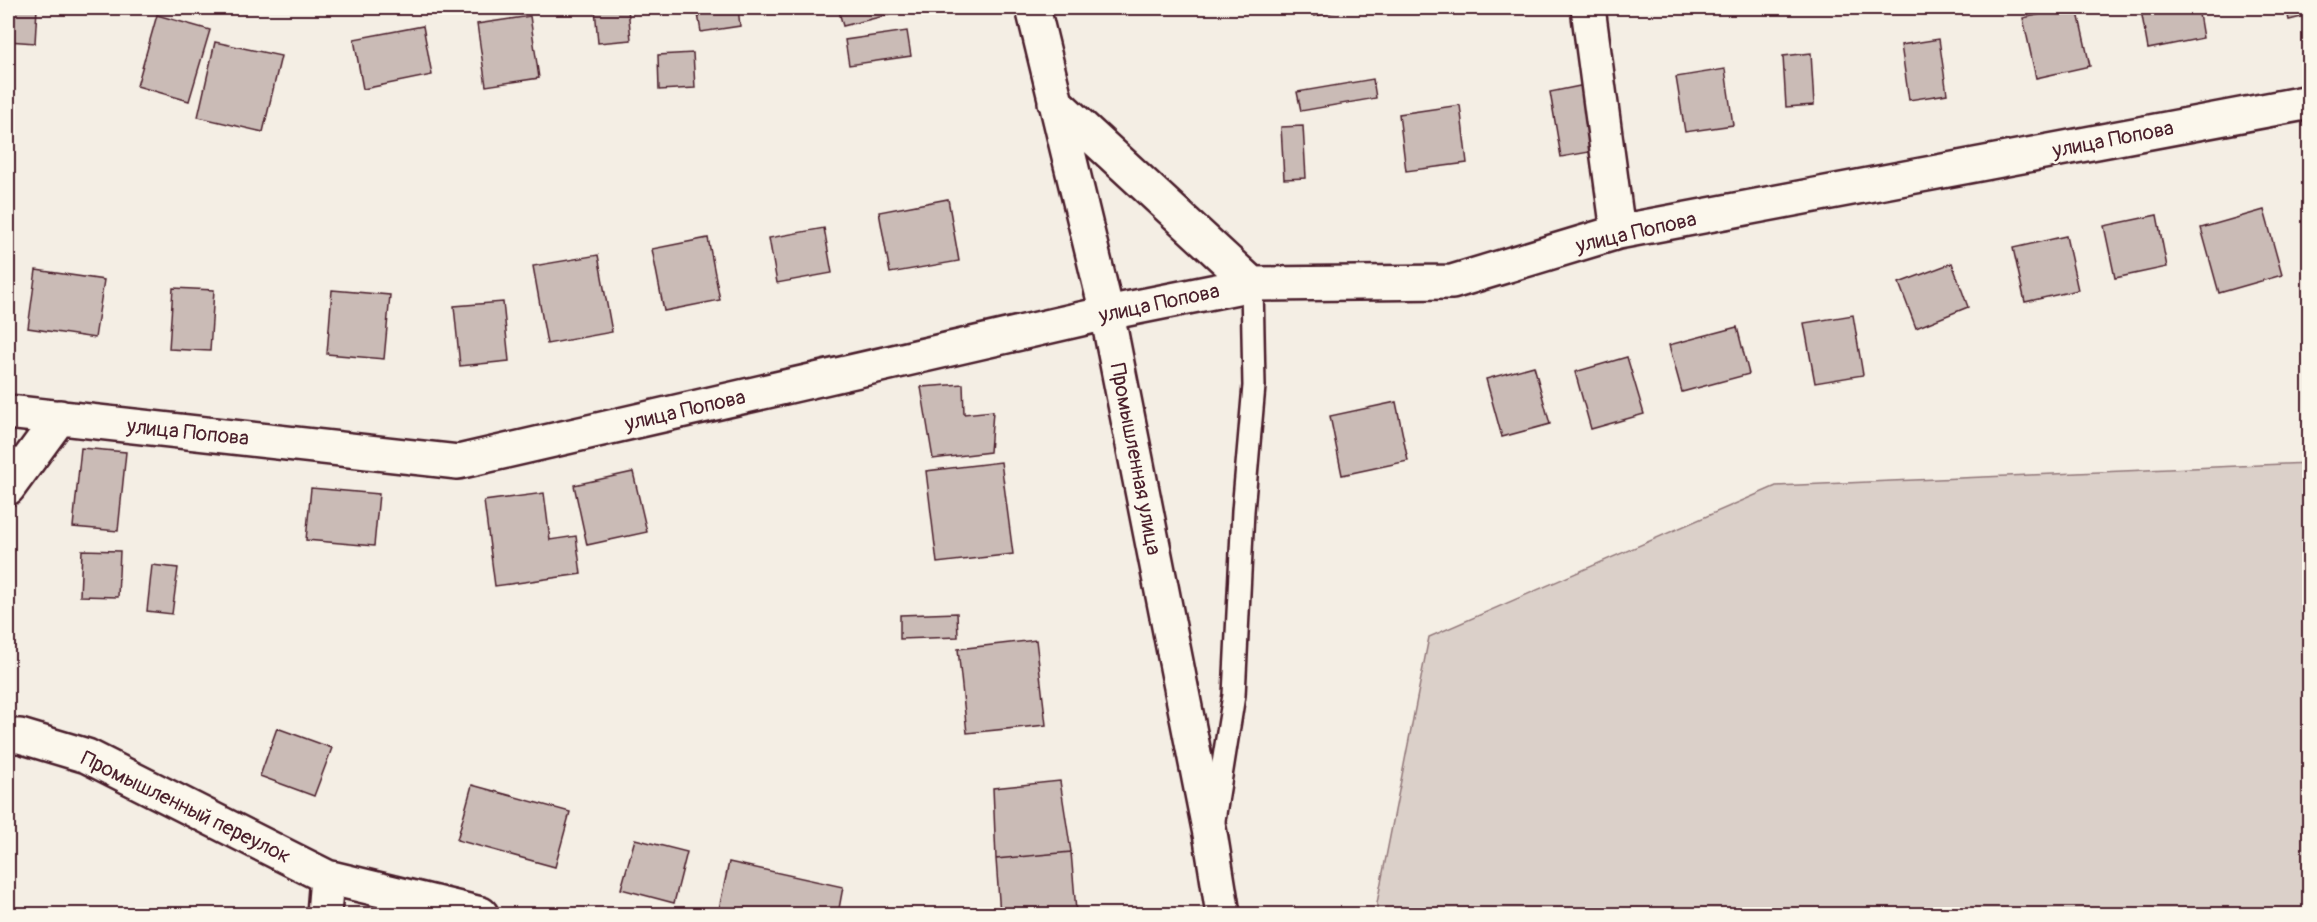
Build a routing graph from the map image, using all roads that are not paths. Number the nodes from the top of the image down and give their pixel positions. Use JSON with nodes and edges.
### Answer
{"nodes":[{"id":1,"x":1032,"y":8,"type":"edge"},
{"id":2,"x":1588,"y":8,"type":"edge"},
{"id":3,"x":1055,"y":102,"type":"junction"},
{"id":4,"x":2310,"y":102,"type":"edge"},
{"id":5,"x":1618,"y":232,"type":"junction"},
{"id":6,"x":1252,"y":284,"type":"junction"},
{"id":7,"x":1107,"y":314,"type":"junction"},
{"id":8,"x":8,"y":412,"type":"edge"},
{"id":9,"x":60,"y":417,"type":"junction"},
{"id":10,"x":8,"y":488,"type":"edge"},
{"id":11,"x":8,"y":736,"type":"edge"},
{"id":12,"x":1211,"y":838,"type":"junction"},
{"id":13,"x":327,"y":877,"type":"junction"},
{"id":14,"x":324,"y":915,"type":"edge"},
{"id":15,"x":481,"y":915,"type":"edge"},
{"id":16,"x":1223,"y":915,"type":"edge"}],
"edges":[{"from":1,"to":3,"type":"street","name":"Промышленная улица"},
{"from":2,"to":5,"type":"street"},
{"from":3,"to":6,"type":"street"},
{"from":3,"to":7,"type":"street","name":"Промышленная улица"},
{"from":4,"to":5,"type":"street","name":"улица Попова"},
{"from":5,"to":6,"type":"street","name":"улица Попова"},
{"from":6,"to":7,"type":"street","name":"улица Попова"},
{"from":6,"to":12,"type":"lane"},
{"from":7,"to":9,"type":"street","name":"улица Попова"},
{"from":7,"to":12,"type":"street","name":"Промышленная улица"},
{"from":8,"to":9,"type":"street","name":"улица Попова"},
{"from":9,"to":10,"type":"street"},
{"from":11,"to":13,"type":"street","name":"Промышленный переулок"},
{"from":12,"to":16,"type":"street","name":"Промышленная улица"},
{"from":13,"to":14,"type":"street"},
{"from":13,"to":15,"type":"street","name":"Промышленный переулок"}]}
